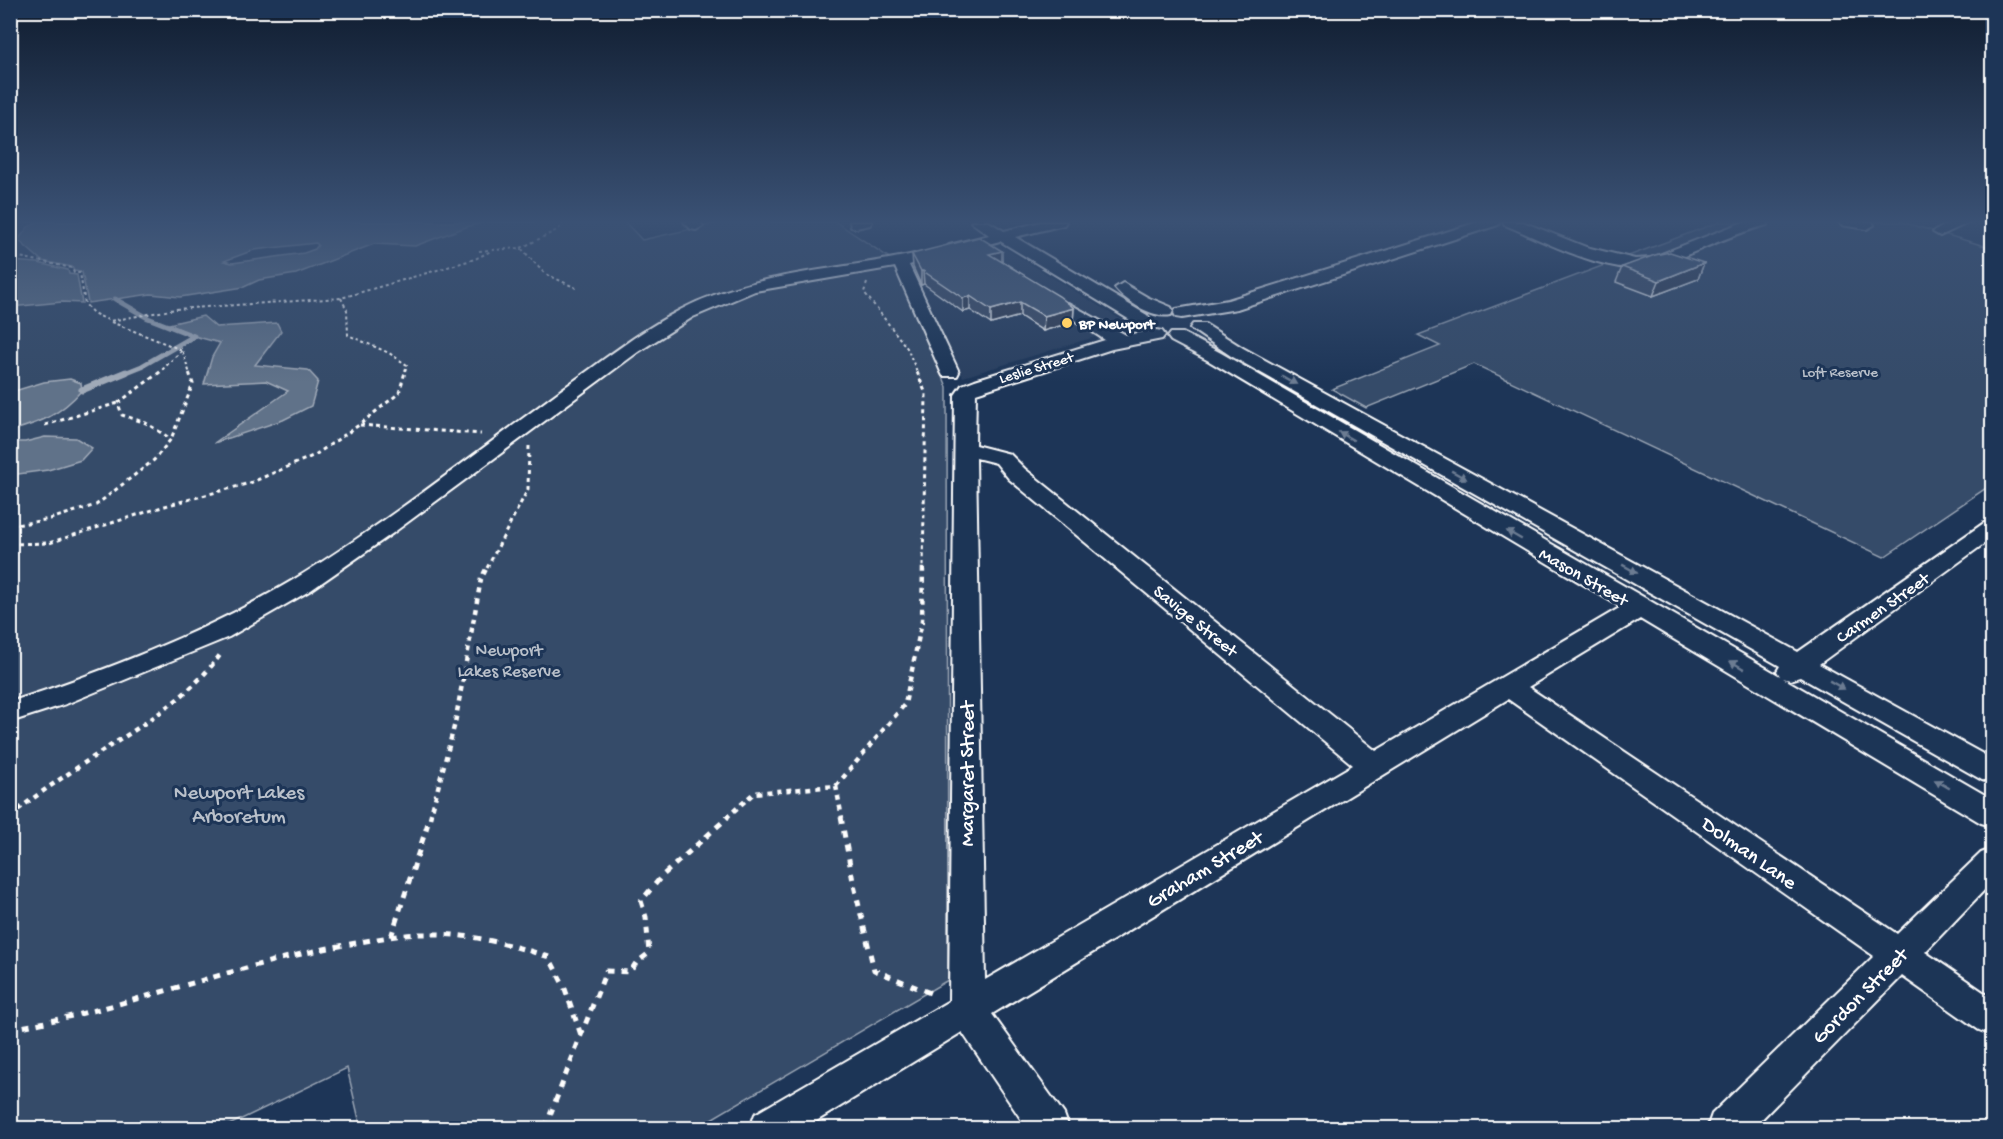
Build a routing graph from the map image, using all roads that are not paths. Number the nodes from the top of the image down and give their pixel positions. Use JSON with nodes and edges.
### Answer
{"nodes":[{"id":1,"x":817,"y":275,"type":"edge"},
{"id":2,"x":906,"y":275,"type":"edge"},
{"id":3,"x":1085,"y":275,"type":"edge"},
{"id":4,"x":1325,"y":275,"type":"edge"},
{"id":5,"x":1109,"y":289,"type":"junction"},
{"id":6,"x":1186,"y":319,"type":"junction"},
{"id":7,"x":1097,"y":321,"type":"junction"},
{"id":8,"x":1152,"y":328,"type":"junction"},
{"id":9,"x":1117,"y":342,"type":"junction"},
{"id":10,"x":957,"y":383,"type":"junction"},
{"id":11,"x":965,"y":457,"type":"junction"},
{"id":12,"x":1992,"y":528,"type":"edge"},
{"id":13,"x":1639,"y":608,"type":"junction"},
{"id":14,"x":1800,"y":664,"type":"junction"},
{"id":15,"x":1770,"y":684,"type":"junction"},
{"id":16,"x":1508,"y":686,"type":"junction"},
{"id":17,"x":10,"y":711,"type":"edge"},
{"id":18,"x":1374,"y":766,"type":"junction"},
{"id":19,"x":1992,"y":772,"type":"edge"},
{"id":20,"x":1992,"y":814,"type":"edge"},
{"id":21,"x":1992,"y":862,"type":"edge"},
{"id":22,"x":1900,"y":955,"type":"junction"},
{"id":23,"x":967,"y":1009,"type":"junction"},
{"id":24,"x":1992,"y":1018,"type":"edge"},
{"id":25,"x":769,"y":1128,"type":"edge"},
{"id":26,"x":1050,"y":1128,"type":"edge"},
{"id":27,"x":1726,"y":1128,"type":"edge"}],
"edges":[{"from":1,"to":17,"type":"street"},
{"from":2,"to":10,"type":"street"},
{"from":3,"to":5,"type":"street","name":"Mason Street"},
{"from":4,"to":6,"type":"street"},
{"from":5,"to":6,"type":"street","name":"Mason Street"},
{"from":5,"to":7,"type":"street"},
{"from":5,"to":8,"type":"street","name":"Mason Street"},
{"from":6,"to":8,"type":"street"},
{"from":6,"to":8,"type":"street"},
{"from":6,"to":14,"type":"street","name":"Mason Street","one_way":true},
{"from":7,"to":8,"type":"street"},
{"from":7,"to":9,"type":"street"},
{"from":8,"to":9,"type":"street","name":"Leslie Street"},
{"from":13,"to":8,"type":"street","name":"Mason Street","one_way":true},
{"from":9,"to":10,"type":"street","name":"Leslie Street"},
{"from":10,"to":11,"type":"street","name":"Margaret Street"},
{"from":11,"to":18,"type":"street","name":"Savige Street"},
{"from":11,"to":23,"type":"street","name":"Margaret Street"},
{"from":12,"to":14,"type":"street","name":"Carmen Street"},
{"from":15,"to":13,"type":"street","name":"Mason Street","one_way":true},
{"from":13,"to":16,"type":"street","name":"Graham Street"},
{"from":14,"to":15,"type":"street","name":"Carmen Street"},
{"from":14,"to":19,"type":"street","name":"Mason Street","one_way":true},
{"from":20,"to":15,"type":"street","name":"Mason Street","one_way":true},
{"from":16,"to":18,"type":"street","name":"Graham Street"},
{"from":16,"to":22,"type":"street","name":"Dolman Lane"},
{"from":18,"to":23,"type":"street","name":"Graham Street"},
{"from":21,"to":22,"type":"street","name":"Gordon Street"},
{"from":22,"to":24,"type":"street","name":"Dolman Lane"},
{"from":22,"to":27,"type":"street","name":"Gordon Street"},
{"from":23,"to":25,"type":"street","name":"Graham Street"},
{"from":23,"to":26,"type":"street"}]}
